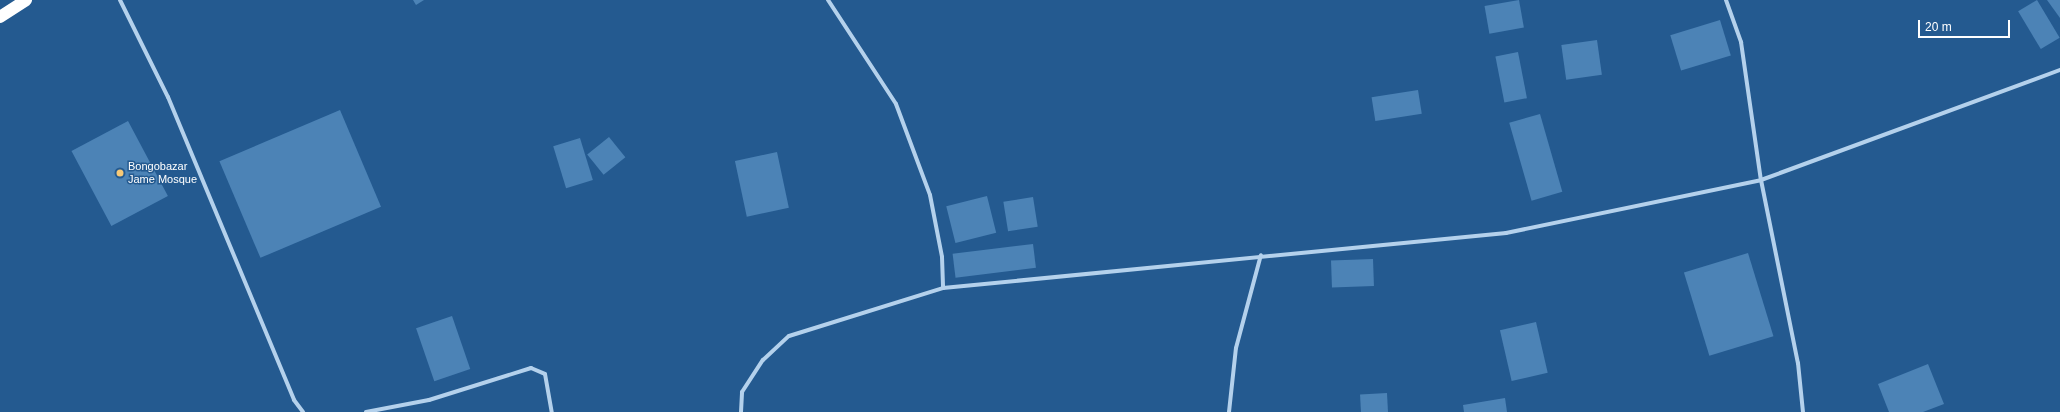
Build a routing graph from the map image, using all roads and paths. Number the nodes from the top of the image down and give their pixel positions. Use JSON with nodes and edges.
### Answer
{"nodes":[{"id":1,"x":26,"y":0,"type":"edge"},
{"id":2,"x":120,"y":0,"type":"edge"},
{"id":3,"x":828,"y":0,"type":"edge"},
{"id":4,"x":1726,"y":0,"type":"edge"},
{"id":5,"x":0,"y":17,"type":"edge"},
{"id":6,"x":2060,"y":70,"type":"edge"},
{"id":7,"x":1761,"y":180,"type":"junction"},
{"id":8,"x":1260,"y":255,"type":"junction"},
{"id":9,"x":943,"y":288,"type":"junction"},
{"id":10,"x":303,"y":412,"type":"edge"},
{"id":11,"x":366,"y":412,"type":"edge"},
{"id":12,"x":552,"y":412,"type":"edge"},
{"id":13,"x":741,"y":412,"type":"edge"},
{"id":14,"x":1230,"y":412,"type":"edge"},
{"id":15,"x":1803,"y":412,"type":"edge"}],
"edges":[{"from":1,"to":5,"type":"highway"},
{"from":2,"to":10,"type":"street"},
{"from":3,"to":9,"type":"street"},
{"from":4,"to":7,"type":"street"},
{"from":6,"to":7,"type":"street"},
{"from":7,"to":8,"type":"street"},
{"from":7,"to":15,"type":"street"},
{"from":8,"to":9,"type":"street"},
{"from":8,"to":14,"type":"street"},
{"from":9,"to":13,"type":"street"},
{"from":11,"to":12,"type":"street"}]}
